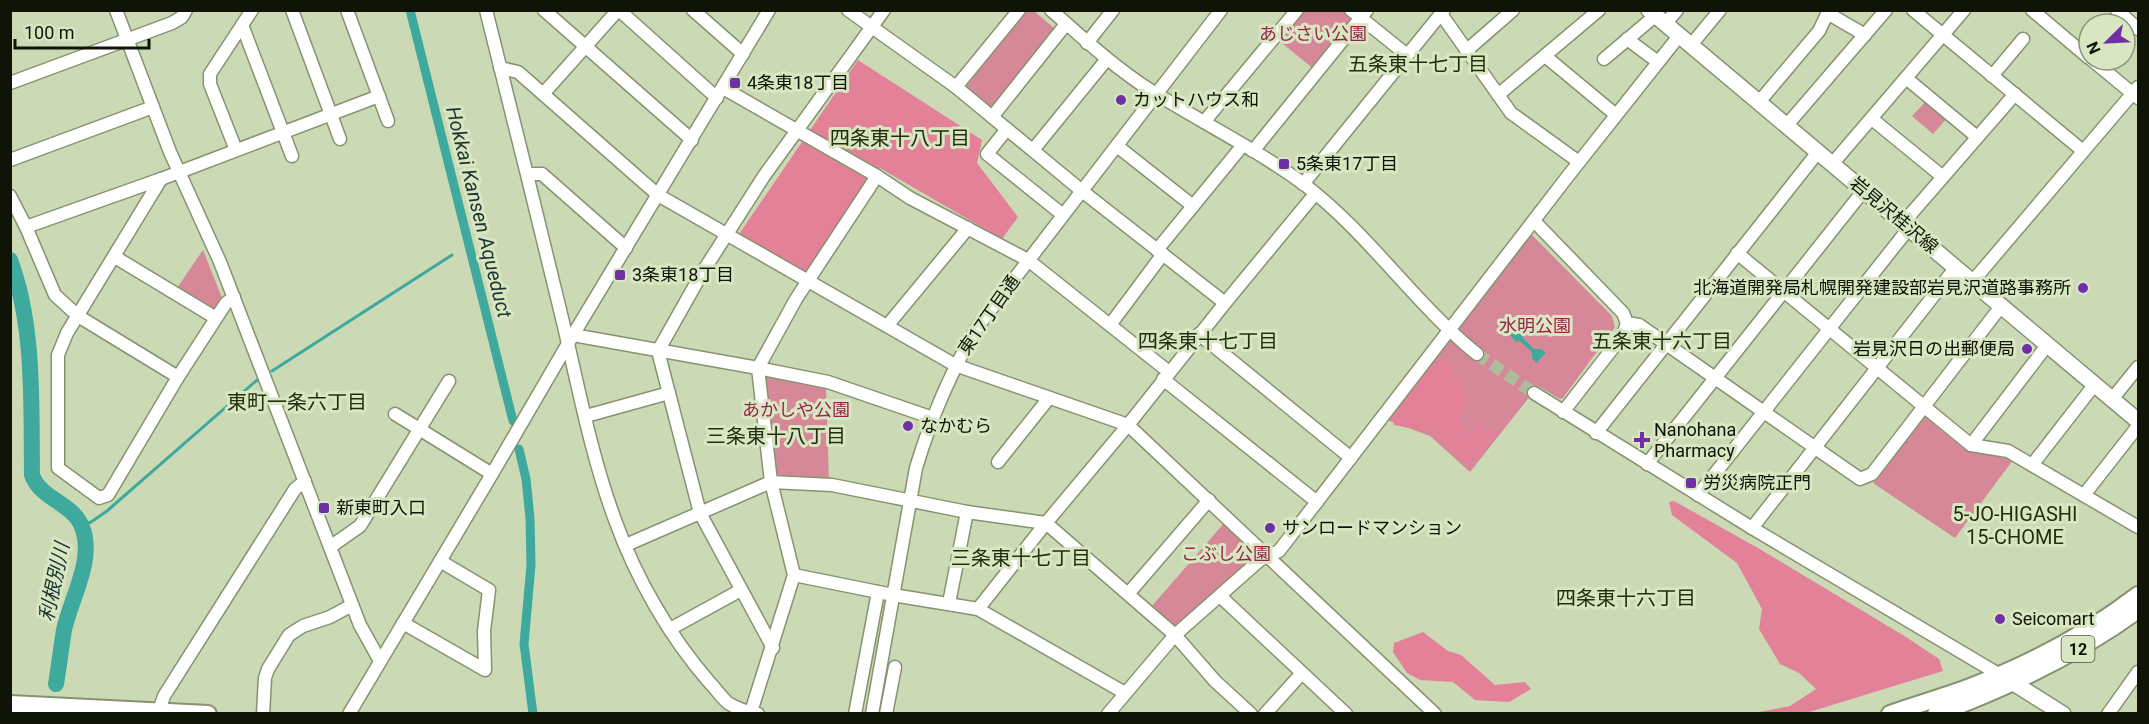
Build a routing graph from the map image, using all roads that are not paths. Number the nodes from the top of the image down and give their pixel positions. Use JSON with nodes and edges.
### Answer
{"nodes":[{"id":1,"x":116,"y":10,"type":"edge"},
{"id":2,"x":186,"y":10,"type":"edge"},
{"id":3,"x":252,"y":10,"type":"edge"},
{"id":4,"x":292,"y":10,"type":"edge"},
{"id":5,"x":347,"y":10,"type":"edge"},
{"id":6,"x":486,"y":10,"type":"edge"},
{"id":7,"x":544,"y":10,"type":"edge"},
{"id":8,"x":619,"y":10,"type":"edge"},
{"id":9,"x":693,"y":10,"type":"edge"},
{"id":10,"x":848,"y":10,"type":"edge"},
{"id":11,"x":884,"y":10,"type":"edge"},
{"id":12,"x":1019,"y":10,"type":"edge"},
{"id":13,"x":1113,"y":10,"type":"edge"},
{"id":14,"x":1221,"y":10,"type":"edge"},
{"id":15,"x":1297,"y":10,"type":"edge"},
{"id":16,"x":1514,"y":10,"type":"edge"},
{"id":17,"x":1599,"y":10,"type":"edge"},
{"id":18,"x":1677,"y":10,"type":"edge"},
{"id":19,"x":1720,"y":10,"type":"edge"},
{"id":20,"x":1886,"y":10,"type":"edge"},
{"id":21,"x":1913,"y":10,"type":"edge"},
{"id":22,"x":1964,"y":10,"type":"edge"},
{"id":23,"x":2117,"y":10,"type":"edge"},
{"id":24,"x":769,"y":11,"type":"edge"},
{"id":25,"x":1051,"y":11,"type":"edge"},
{"id":26,"x":1442,"y":12,"type":"edge"},
{"id":27,"x":1829,"y":12,"type":"edge"},
{"id":28,"x":2038,"y":12,"type":"edge"},
{"id":29,"x":1360,"y":13,"type":"edge"},
{"id":30,"x":1657,"y":17,"type":"edge"},
{"id":31,"x":1066,"y":24,"type":"junction"},
{"id":32,"x":242,"y":25,"type":"junction"},
{"id":33,"x":871,"y":27,"type":"junction"},
{"id":34,"x":2139,"y":29,"type":"edge"},
{"id":35,"x":1865,"y":35,"type":"junction"},
{"id":36,"x":1943,"y":35,"type":"junction"},
{"id":37,"x":1627,"y":39,"type":"junction"},
{"id":38,"x":2023,"y":39,"type":"dead end"},
{"id":39,"x":128,"y":40,"type":"junction"},
{"id":40,"x":1685,"y":41,"type":"junction"},
{"id":41,"x":1087,"y":43,"type":"junction"},
{"id":42,"x":585,"y":47,"type":"junction"},
{"id":43,"x":2077,"y":47,"type":"edge"},
{"id":44,"x":1467,"y":51,"type":"junction"},
{"id":45,"x":743,"y":54,"type":"junction"},
{"id":46,"x":1407,"y":55,"type":"junction"},
{"id":47,"x":1545,"y":56,"type":"junction"},
{"id":48,"x":1107,"y":59,"type":"junction"},
{"id":49,"x":1604,"y":59,"type":"dead end"},
{"id":50,"x":1658,"y":62,"type":"junction"},
{"id":51,"x":501,"y":68,"type":"junction"},
{"id":52,"x":2108,"y":72,"type":"edge"},
{"id":53,"x":1992,"y":76,"type":"junction"},
{"id":54,"x":1906,"y":78,"type":"junction"},
{"id":55,"x":10,"y":83,"type":"edge"},
{"id":56,"x":956,"y":87,"type":"junction"},
{"id":57,"x":720,"y":93,"type":"junction"},
{"id":58,"x":2137,"y":93,"type":"edge"},
{"id":59,"x":543,"y":94,"type":"junction"},
{"id":60,"x":1157,"y":94,"type":"junction"},
{"id":61,"x":2015,"y":94,"type":"junction"},
{"id":62,"x":1498,"y":95,"type":"junction"},
{"id":63,"x":379,"y":96,"type":"junction"},
{"id":64,"x":1759,"y":102,"type":"junction"},
{"id":65,"x":153,"y":107,"type":"junction"},
{"id":66,"x":331,"y":114,"type":"junction"},
{"id":67,"x":1616,"y":115,"type":"junction"},
{"id":68,"x":992,"y":117,"type":"junction"},
{"id":69,"x":1872,"y":118,"type":"junction"},
{"id":70,"x":388,"y":121,"type":"dead end"},
{"id":71,"x":1204,"y":122,"type":"junction"},
{"id":72,"x":1787,"y":125,"type":"junction"},
{"id":73,"x":798,"y":129,"type":"junction"},
{"id":74,"x":1007,"y":129,"type":"junction"},
{"id":75,"x":283,"y":132,"type":"junction"},
{"id":76,"x":1977,"y":137,"type":"junction"},
{"id":77,"x":340,"y":139,"type":"dead end"},
{"id":78,"x":692,"y":140,"type":"junction"},
{"id":79,"x":1117,"y":146,"type":"junction"},
{"id":80,"x":1248,"y":148,"type":"junction"},
{"id":81,"x":236,"y":150,"type":"junction"},
{"id":82,"x":1033,"y":150,"type":"junction"},
{"id":83,"x":2083,"y":151,"type":"junction"},
{"id":84,"x":1818,"y":152,"type":"junction"},
{"id":85,"x":292,"y":156,"type":"dead end"},
{"id":86,"x":10,"y":160,"type":"edge"},
{"id":87,"x":1579,"y":162,"type":"junction"},
{"id":88,"x":1833,"y":163,"type":"junction"},
{"id":89,"x":178,"y":171,"type":"junction"},
{"id":90,"x":528,"y":174,"type":"junction"},
{"id":91,"x":878,"y":176,"type":"junction"},
{"id":92,"x":1943,"y":177,"type":"junction"},
{"id":93,"x":161,"y":179,"type":"junction"},
{"id":94,"x":1303,"y":184,"type":"junction"},
{"id":95,"x":1864,"y":190,"type":"junction"},
{"id":96,"x":1082,"y":191,"type":"junction"},
{"id":97,"x":1315,"y":194,"type":"junction"},
{"id":98,"x":658,"y":195,"type":"junction"},
{"id":99,"x":10,"y":196,"type":"edge"},
{"id":100,"x":1193,"y":206,"type":"junction"},
{"id":101,"x":1063,"y":215,"type":"junction"},
{"id":102,"x":1534,"y":221,"type":"junction"},
{"id":103,"x":1906,"y":225,"type":"junction"},
{"id":104,"x":26,"y":227,"type":"junction"},
{"id":105,"x":968,"y":228,"type":"junction"},
{"id":106,"x":727,"y":234,"type":"junction"},
{"id":107,"x":626,"y":248,"type":"junction"},
{"id":108,"x":1160,"y":252,"type":"junction"},
{"id":109,"x":1737,"y":253,"type":"junction"},
{"id":110,"x":114,"y":257,"type":"junction"},
{"id":111,"x":1028,"y":260,"type":"junction"},
{"id":112,"x":1956,"y":267,"type":"junction"},
{"id":113,"x":808,"y":281,"type":"junction"},
{"id":114,"x":1973,"y":281,"type":"junction"},
{"id":115,"x":1783,"y":292,"type":"junction"},
{"id":116,"x":234,"y":297,"type":"junction"},
{"id":117,"x":1225,"y":303,"type":"junction"},
{"id":118,"x":2002,"y":305,"type":"junction"},
{"id":119,"x":78,"y":316,"type":"junction"},
{"id":120,"x":216,"y":318,"type":"junction"},
{"id":121,"x":1627,"y":323,"type":"junction"},
{"id":122,"x":1110,"y":325,"type":"junction"},
{"id":123,"x":887,"y":326,"type":"junction"},
{"id":124,"x":1449,"y":330,"type":"junction"},
{"id":125,"x":1829,"y":330,"type":"junction"},
{"id":126,"x":1199,"y":334,"type":"junction"},
{"id":127,"x":570,"y":339,"type":"junction"},
{"id":128,"x":1666,"y":344,"type":"junction"},
{"id":129,"x":2048,"y":344,"type":"junction"},
{"id":130,"x":658,"y":351,"type":"junction"},
{"id":131,"x":1477,"y":354,"type":"tunnel mouth"},
{"id":132,"x":955,"y":365,"type":"junction"},
{"id":133,"x":2139,"y":367,"type":"edge"},
{"id":134,"x":758,"y":368,"type":"junction"},
{"id":135,"x":1877,"y":369,"type":"junction"},
{"id":136,"x":1166,"y":376,"type":"junction"},
{"id":137,"x":178,"y":377,"type":"junction"},
{"id":138,"x":1715,"y":378,"type":"junction"},
{"id":139,"x":449,"y":381,"type":"dead end"},
{"id":140,"x":2095,"y":384,"type":"junction"},
{"id":141,"x":669,"y":393,"type":"junction"},
{"id":142,"x":1534,"y":393,"type":"tunnel mouth"},
{"id":143,"x":1049,"y":398,"type":"junction"},
{"id":144,"x":2113,"y":398,"type":"junction"},
{"id":145,"x":1925,"y":408,"type":"junction"},
{"id":146,"x":1563,"y":412,"type":"junction"},
{"id":147,"x":1764,"y":412,"type":"junction"},
{"id":148,"x":395,"y":414,"type":"dead end"},
{"id":149,"x":586,"y":416,"type":"junction"},
{"id":150,"x":933,"y":418,"type":"junction"},
{"id":151,"x":2139,"y":421,"type":"edge"},
{"id":152,"x":1128,"y":425,"type":"junction"},
{"id":153,"x":2139,"y":426,"type":"edge"},
{"id":154,"x":419,"y":429,"type":"junction"},
{"id":155,"x":1596,"y":432,"type":"junction"},
{"id":156,"x":1971,"y":445,"type":"junction"},
{"id":157,"x":1814,"y":447,"type":"junction"},
{"id":158,"x":1351,"y":458,"type":"junction"},
{"id":159,"x":998,"y":462,"type":"dead end"},
{"id":160,"x":1647,"y":464,"type":"junction"},
{"id":161,"x":2032,"y":465,"type":"junction"},
{"id":162,"x":492,"y":474,"type":"junction"},
{"id":163,"x":305,"y":481,"type":"junction"},
{"id":164,"x":771,"y":482,"type":"junction"},
{"id":165,"x":1698,"y":495,"type":"junction"},
{"id":166,"x":2084,"y":495,"type":"junction"},
{"id":167,"x":910,"y":500,"type":"junction"},
{"id":168,"x":1209,"y":500,"type":"junction"},
{"id":169,"x":1317,"y":502,"type":"junction"},
{"id":170,"x":967,"y":512,"type":"junction"},
{"id":171,"x":700,"y":513,"type":"junction"},
{"id":172,"x":1046,"y":523,"type":"junction"},
{"id":173,"x":2138,"y":525,"type":"edge"},
{"id":174,"x":1752,"y":528,"type":"junction"},
{"id":175,"x":626,"y":545,"type":"junction"},
{"id":176,"x":330,"y":547,"type":"junction"},
{"id":177,"x":1269,"y":556,"type":"junction"},
{"id":178,"x":440,"y":561,"type":"junction"},
{"id":179,"x":795,"y":575,"type":"junction"},
{"id":180,"x":741,"y":590,"type":"junction"},
{"id":181,"x":878,"y":592,"type":"junction"},
{"id":182,"x":1128,"y":594,"type":"junction"},
{"id":183,"x":893,"y":595,"type":"junction"},
{"id":184,"x":2139,"y":595,"type":"edge"},
{"id":185,"x":1220,"y":596,"type":"junction"},
{"id":186,"x":949,"y":603,"type":"junction"},
{"id":187,"x":352,"y":605,"type":"junction"},
{"id":188,"x":978,"y":609,"type":"junction"},
{"id":189,"x":2139,"y":610,"type":"edge"},
{"id":190,"x":403,"y":622,"type":"junction"},
{"id":191,"x":670,"y":629,"type":"junction"},
{"id":192,"x":1174,"y":635,"type":"junction"},
{"id":193,"x":773,"y":648,"type":"junction"},
{"id":194,"x":380,"y":661,"type":"junction"},
{"id":195,"x":895,"y":667,"type":"dead end"},
{"id":196,"x":2139,"y":672,"type":"edge"},
{"id":197,"x":1302,"y":673,"type":"junction"},
{"id":198,"x":2006,"y":678,"type":"junction"},
{"id":199,"x":1125,"y":693,"type":"junction"},
{"id":200,"x":10,"y":704,"type":"edge"},
{"id":201,"x":158,"y":712,"type":"edge"},
{"id":202,"x":755,"y":713,"type":"edge"},
{"id":203,"x":208,"y":714,"type":"edge"},
{"id":204,"x":263,"y":714,"type":"edge"},
{"id":205,"x":349,"y":714,"type":"edge"},
{"id":206,"x":855,"y":714,"type":"edge"},
{"id":207,"x":872,"y":714,"type":"edge"},
{"id":208,"x":886,"y":714,"type":"edge"},
{"id":209,"x":1108,"y":714,"type":"edge"},
{"id":210,"x":1251,"y":714,"type":"edge"},
{"id":211,"x":1265,"y":714,"type":"edge"},
{"id":212,"x":1346,"y":714,"type":"edge"},
{"id":213,"x":1435,"y":714,"type":"edge"},
{"id":214,"x":1890,"y":714,"type":"edge"},
{"id":215,"x":1936,"y":714,"type":"edge"},
{"id":216,"x":2063,"y":714,"type":"edge"},
{"id":217,"x":2108,"y":714,"type":"edge"}],
"edges":[{"from":1,"to":39,"type":"street"},
{"from":2,"to":39,"type":"street"},
{"from":3,"to":32,"type":"street"},
{"from":4,"to":66,"type":"street"},
{"from":5,"to":63,"type":"street"},
{"from":6,"to":51,"type":"street"},
{"from":7,"to":42,"type":"street"},
{"from":8,"to":42,"type":"street"},
{"from":8,"to":57,"type":"street"},
{"from":9,"to":45,"type":"street"},
{"from":10,"to":33,"type":"street"},
{"from":11,"to":33,"type":"street"},
{"from":12,"to":56,"type":"street"},
{"from":13,"to":41,"type":"street"},
{"from":14,"to":60,"type":"street","name":"東17丁目通"},
{"from":15,"to":71,"type":"street"},
{"from":16,"to":44,"type":"street"},
{"from":17,"to":47,"type":"street"},
{"from":18,"to":30,"type":"street"},
{"from":19,"to":40,"type":"street"},
{"from":20,"to":35,"type":"street"},
{"from":21,"to":36,"type":"street"},
{"from":22,"to":36,"type":"street"},
{"from":23,"to":34,"type":"street"},
{"from":24,"to":45,"type":"street"},
{"from":25,"to":31,"type":"street"},
{"from":26,"to":44,"type":"street"},
{"from":26,"to":46,"type":"street"},
{"from":27,"to":35,"type":"street"},
{"from":27,"to":64,"type":"street"},
{"from":28,"to":43,"type":"street"},
{"from":29,"to":46,"type":"street"},
{"from":29,"to":80,"type":"street"},
{"from":30,"to":37,"type":"street"},
{"from":30,"to":40,"type":"main road","name":"岩見沢桂沢線"},
{"from":31,"to":41,"type":"street"},
{"from":31,"to":68,"type":"street"},
{"from":32,"to":75,"type":"street"},
{"from":32,"to":81,"type":"street"},
{"from":33,"to":56,"type":"street"},
{"from":33,"to":73,"type":"street"},
{"from":35,"to":72,"type":"street"},
{"from":36,"to":53,"type":"street"},
{"from":36,"to":54,"type":"street"},
{"from":37,"to":49,"type":"street"},
{"from":37,"to":50,"type":"street"},
{"from":38,"to":53,"type":"street"},
{"from":39,"to":55,"type":"street"},
{"from":39,"to":65,"type":"street"},
{"from":40,"to":50,"type":"street"},
{"from":40,"to":64,"type":"main road","name":"岩見沢桂沢線"},
{"from":41,"to":48,"type":"street"},
{"from":42,"to":59,"type":"street"},
{"from":42,"to":78,"type":"street"},
{"from":44,"to":62,"type":"street"},
{"from":45,"to":57,"type":"street"},
{"from":46,"to":94,"type":"street"},
{"from":47,"to":62,"type":"street"},
{"from":47,"to":67,"type":"street"},
{"from":48,"to":60,"type":"street"},
{"from":48,"to":82,"type":"street"},
{"from":50,"to":67,"type":"street"},
{"from":51,"to":59,"type":"street"},
{"from":51,"to":90,"type":"street"},
{"from":52,"to":58,"type":"street"},
{"from":53,"to":61,"type":"street"},
{"from":54,"to":69,"type":"street"},
{"from":54,"to":76,"type":"street"},
{"from":56,"to":68,"type":"street"},
{"from":57,"to":73,"type":"street"},
{"from":57,"to":78,"type":"street"},
{"from":58,"to":83,"type":"street"},
{"from":59,"to":98,"type":"street"},
{"from":60,"to":71,"type":"street"},
{"from":60,"to":79,"type":"street","name":"東17丁目通"},
{"from":61,"to":76,"type":"street"},
{"from":61,"to":83,"type":"street"},
{"from":62,"to":87,"type":"street"},
{"from":63,"to":66,"type":"street"},
{"from":63,"to":70,"type":"street"},
{"from":64,"to":72,"type":"main road","name":"岩見沢桂沢線"},
{"from":65,"to":86,"type":"street"},
{"from":65,"to":89,"type":"street"},
{"from":66,"to":75,"type":"street"},
{"from":66,"to":77,"type":"street"},
{"from":67,"to":87,"type":"street"},
{"from":68,"to":74,"type":"street"},
{"from":69,"to":88,"type":"street"},
{"from":69,"to":92,"type":"street"},
{"from":71,"to":80,"type":"street"},
{"from":72,"to":84,"type":"main road","name":"岩見沢桂沢線"},
{"from":73,"to":91,"type":"street"},
{"from":73,"to":106,"type":"street"},
{"from":74,"to":82,"type":"street"},
{"from":74,"to":101,"type":"street"},
{"from":75,"to":81,"type":"street"},
{"from":75,"to":85,"type":"street"},
{"from":76,"to":92,"type":"street"},
{"from":78,"to":98,"type":"street"},
{"from":79,"to":96,"type":"street","name":"東17丁目通"},
{"from":79,"to":100,"type":"street"},
{"from":80,"to":94,"type":"street"},
{"from":80,"to":100,"type":"street"},
{"from":81,"to":89,"type":"street"},
{"from":82,"to":96,"type":"street"},
{"from":83,"to":114,"type":"street"},
{"from":84,"to":88,"type":"main road","name":"岩見沢桂沢線"},
{"from":84,"to":109,"type":"street"},
{"from":87,"to":102,"type":"street"},
{"from":88,"to":95,"type":"main road","name":"岩見沢桂沢線"},
{"from":89,"to":93,"type":"street"},
{"from":89,"to":116,"type":"street"},
{"from":90,"to":107,"type":"street"},
{"from":90,"to":127,"type":"street"},
{"from":91,"to":105,"type":"street"},
{"from":91,"to":113,"type":"street"},
{"from":92,"to":103,"type":"street"},
{"from":93,"to":104,"type":"street"},
{"from":93,"to":110,"type":"street"},
{"from":94,"to":97,"type":"street"},
{"from":95,"to":103,"type":"main road","name":"岩見沢桂沢線"},
{"from":95,"to":115,"type":"street"},
{"from":96,"to":101,"type":"street","name":"東17丁目通"},
{"from":96,"to":108,"type":"street"},
{"from":97,"to":117,"type":"street"},
{"from":97,"to":124,"type":"street"},
{"from":98,"to":106,"type":"street"},
{"from":98,"to":107,"type":"street"},
{"from":99,"to":104,"type":"street"},
{"from":100,"to":108,"type":"street"},
{"from":101,"to":111,"type":"street","name":"東17丁目通"},
{"from":102,"to":121,"type":"street"},
{"from":102,"to":124,"type":"street"},
{"from":103,"to":112,"type":"main road","name":"岩見沢桂沢線"},
{"from":103,"to":125,"type":"street"},
{"from":104,"to":119,"type":"street"},
{"from":105,"to":111,"type":"street"},
{"from":105,"to":123,"type":"street"},
{"from":106,"to":113,"type":"street"},
{"from":106,"to":130,"type":"street"},
{"from":107,"to":127,"type":"street"},
{"from":108,"to":117,"type":"street"},
{"from":108,"to":122,"type":"street"},
{"from":109,"to":115,"type":"street"},
{"from":109,"to":128,"type":"street"},
{"from":110,"to":119,"type":"street"},
{"from":110,"to":120,"type":"street"},
{"from":111,"to":122,"type":"street"},
{"from":111,"to":132,"type":"street","name":"東17丁目通"},
{"from":112,"to":114,"type":"main road","name":"岩見沢桂沢線"},
{"from":112,"to":135,"type":"street"},
{"from":113,"to":123,"type":"street"},
{"from":113,"to":134,"type":"street"},
{"from":114,"to":118,"type":"main road","name":"岩見沢桂沢線"},
{"from":115,"to":125,"type":"street"},
{"from":115,"to":138,"type":"street"},
{"from":116,"to":120,"type":"street"},
{"from":116,"to":163,"type":"street"},
{"from":117,"to":126,"type":"street"},
{"from":118,"to":129,"type":"main road","name":"岩見沢桂沢線"},
{"from":118,"to":145,"type":"street"},
{"from":119,"to":137,"type":"street"},
{"from":119,"to":137,"type":"street"},
{"from":120,"to":137,"type":"street"},
{"from":121,"to":128,"type":"street"},
{"from":121,"to":146,"type":"street"},
{"from":122,"to":136,"type":"street"},
{"from":123,"to":132,"type":"street"},
{"from":124,"to":131,"type":"street"},
{"from":124,"to":158,"type":"street"},
{"from":125,"to":135,"type":"street"},
{"from":125,"to":147,"type":"street"},
{"from":126,"to":136,"type":"street"},
{"from":126,"to":158,"type":"street"},
{"from":127,"to":130,"type":"street"},
{"from":127,"to":149,"type":"street"},
{"from":127,"to":162,"type":"street"},
{"from":128,"to":138,"type":"street"},
{"from":128,"to":155,"type":"street"},
{"from":129,"to":140,"type":"main road","name":"岩見沢桂沢線"},
{"from":129,"to":156,"type":"street"},
{"from":130,"to":134,"type":"street"},
{"from":130,"to":141,"type":"street"},
{"from":132,"to":143,"type":"street"},
{"from":132,"to":150,"type":"street","name":"東17丁目通"},
{"from":133,"to":144,"type":"street"},
{"from":134,"to":150,"type":"street"},
{"from":134,"to":164,"type":"street"},
{"from":135,"to":145,"type":"street"},
{"from":135,"to":157,"type":"street"},
{"from":136,"to":152,"type":"street"},
{"from":136,"to":169,"type":"street"},
{"from":138,"to":147,"type":"street"},
{"from":138,"to":160,"type":"street"},
{"from":139,"to":154,"type":"street"},
{"from":140,"to":144,"type":"main road","name":"岩見沢桂沢線"},
{"from":140,"to":161,"type":"street"},
{"from":141,"to":149,"type":"street"},
{"from":141,"to":171,"type":"street"},
{"from":142,"to":146,"type":"street"},
{"from":143,"to":152,"type":"street"},
{"from":143,"to":159,"type":"street"},
{"from":144,"to":151,"type":"main road","name":"岩見沢桂沢線"},
{"from":145,"to":156,"type":"street"},
{"from":145,"to":157,"type":"street"},
{"from":146,"to":155,"type":"street"},
{"from":147,"to":157,"type":"street"},
{"from":147,"to":165,"type":"street"},
{"from":148,"to":154,"type":"street"},
{"from":149,"to":175,"type":"street"},
{"from":150,"to":167,"type":"street","name":"東17丁目通"},
{"from":152,"to":168,"type":"street"},
{"from":152,"to":172,"type":"street"},
{"from":153,"to":166,"type":"street"},
{"from":154,"to":162,"type":"street"},
{"from":154,"to":176,"type":"street"},
{"from":155,"to":160,"type":"street"},
{"from":156,"to":161,"type":"street"},
{"from":157,"to":174,"type":"street"},
{"from":158,"to":169,"type":"street"},
{"from":160,"to":165,"type":"street"},
{"from":161,"to":166,"type":"street"},
{"from":162,"to":178,"type":"street"},
{"from":163,"to":176,"type":"street"},
{"from":163,"to":201,"type":"street"},
{"from":164,"to":167,"type":"street"},
{"from":164,"to":171,"type":"street"},
{"from":164,"to":179,"type":"street"},
{"from":165,"to":174,"type":"street"},
{"from":166,"to":173,"type":"street"},
{"from":167,"to":170,"type":"street"},
{"from":167,"to":183,"type":"street","name":"東17丁目通"},
{"from":168,"to":177,"type":"street"},
{"from":168,"to":182,"type":"street"},
{"from":169,"to":177,"type":"street"},
{"from":170,"to":172,"type":"street"},
{"from":170,"to":186,"type":"street"},
{"from":171,"to":175,"type":"street"},
{"from":171,"to":180,"type":"street"},
{"from":172,"to":182,"type":"street"},
{"from":172,"to":188,"type":"street"},
{"from":174,"to":198,"type":"street"},
{"from":175,"to":191,"type":"street"},
{"from":176,"to":187,"type":"street"},
{"from":177,"to":185,"type":"street"},
{"from":177,"to":213,"type":"street"},
{"from":178,"to":190,"type":"street"},
{"from":178,"to":190,"type":"street"},
{"from":179,"to":181,"type":"street"},
{"from":179,"to":193,"type":"street"},
{"from":180,"to":191,"type":"street"},
{"from":180,"to":193,"type":"street"},
{"from":181,"to":183,"type":"street"},
{"from":181,"to":206,"type":"street"},
{"from":182,"to":192,"type":"street"},
{"from":183,"to":186,"type":"street"},
{"from":183,"to":207,"type":"street","name":"東17丁目通"},
{"from":184,"to":198,"type":"highway","number":"12"},
{"from":185,"to":192,"type":"street"},
{"from":185,"to":197,"type":"street"},
{"from":186,"to":188,"type":"street"},
{"from":187,"to":194,"type":"street"},
{"from":187,"to":204,"type":"street"},
{"from":188,"to":199,"type":"street"},
{"from":189,"to":198,"type":"highway","number":"12"},
{"from":190,"to":194,"type":"street"},
{"from":191,"to":202,"type":"street"},
{"from":192,"to":199,"type":"street"},
{"from":192,"to":210,"type":"street"},
{"from":193,"to":202,"type":"street"},
{"from":194,"to":205,"type":"street"},
{"from":195,"to":208,"type":"street"},
{"from":196,"to":217,"type":"street"},
{"from":197,"to":211,"type":"street"},
{"from":197,"to":212,"type":"street"},
{"from":198,"to":214,"type":"highway","number":"12"},
{"from":198,"to":215,"type":"highway","number":"12"},
{"from":198,"to":216,"type":"main road"},
{"from":199,"to":209,"type":"street"},
{"from":200,"to":201,"type":"highway"},
{"from":201,"to":203,"type":"highway"}]}
